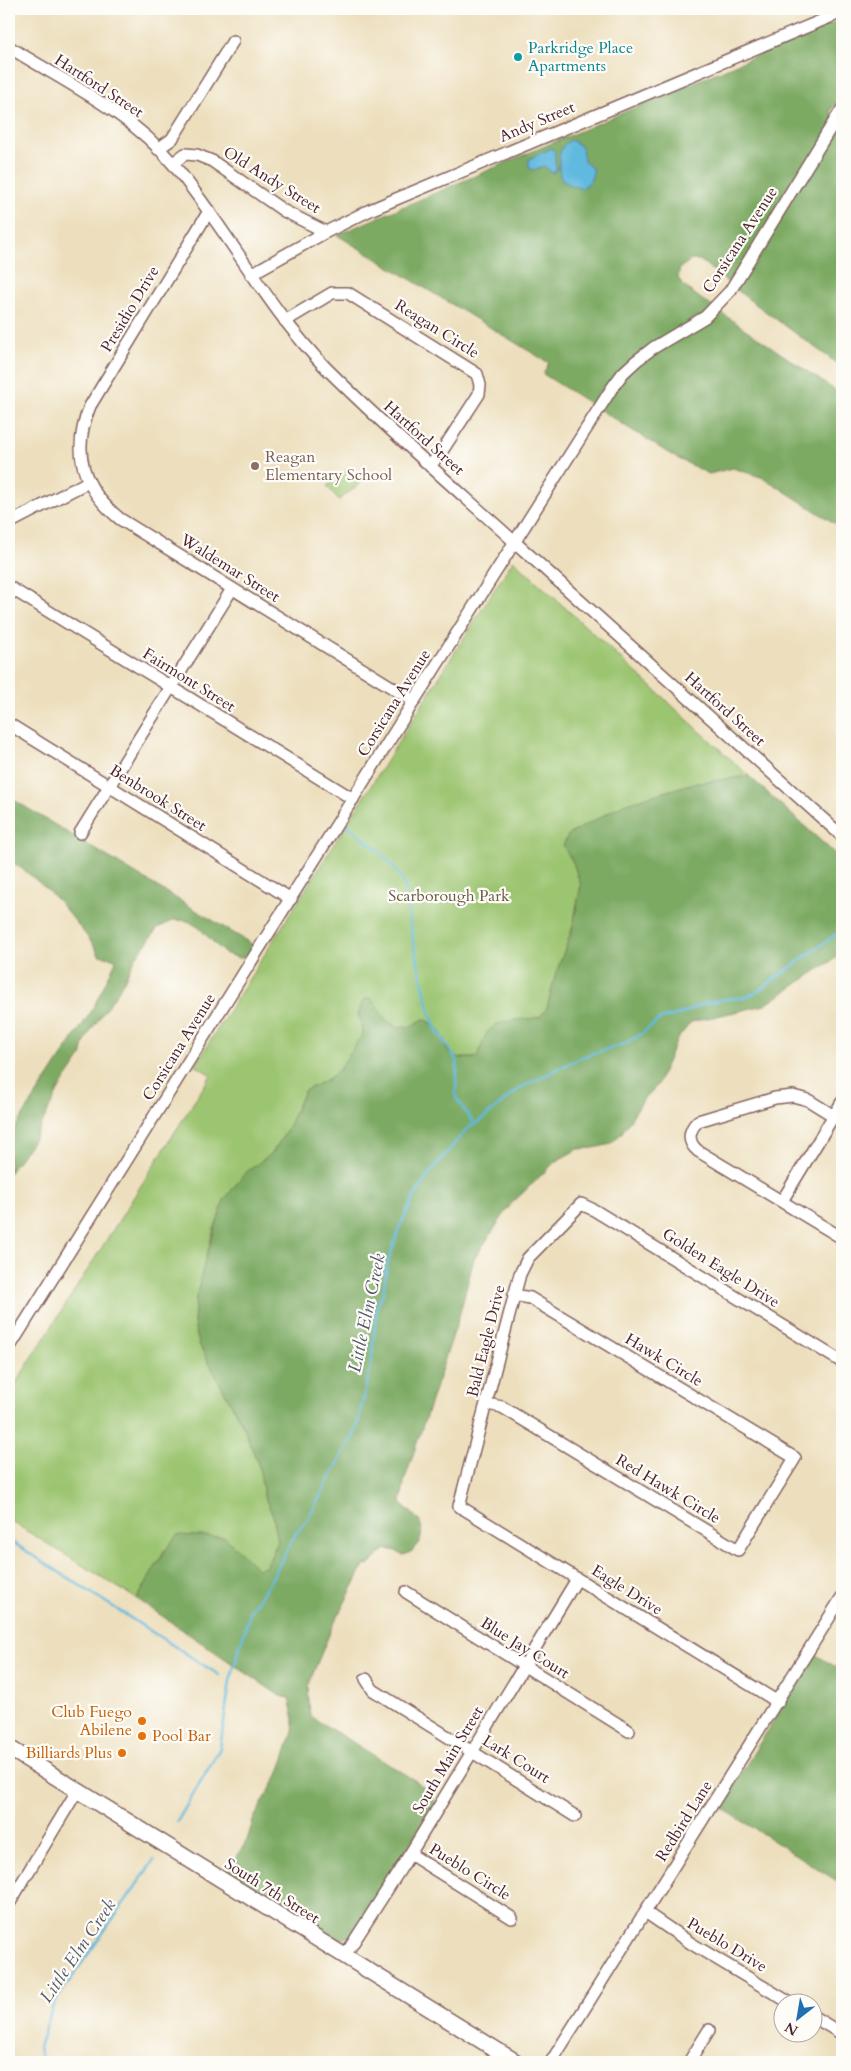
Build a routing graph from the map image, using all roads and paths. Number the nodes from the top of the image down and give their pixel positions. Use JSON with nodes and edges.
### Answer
{"nodes":[{"id":1,"x":842,"y":12,"type":"edge"},
{"id":2,"x":234,"y":40,"type":"dead end"},
{"id":3,"x":9,"y":47,"type":"edge"},
{"id":4,"x":842,"y":109,"type":"edge"},
{"id":5,"x":158,"y":149,"type":"junction"},
{"id":6,"x":172,"y":163,"type":"junction"},
{"id":7,"x":209,"y":212,"type":"junction"},
{"id":8,"x":326,"y":232,"type":"junction"},
{"id":9,"x":250,"y":274,"type":"junction"},
{"id":10,"x":285,"y":321,"type":"junction"},
{"id":11,"x":83,"y":426,"type":"joint"},
{"id":12,"x":430,"y":466,"type":"junction"},
{"id":13,"x":88,"y":482,"type":"junction"},
{"id":14,"x":9,"y":523,"type":"edge"},
{"id":15,"x":514,"y":542,"type":"junction"},
{"id":16,"x":9,"y":587,"type":"edge"},
{"id":17,"x":232,"y":589,"type":"junction"},
{"id":18,"x":170,"y":688,"type":"junction"},
{"id":19,"x":414,"y":701,"type":"junction"},
{"id":20,"x":9,"y":724,"type":"edge"},
{"id":21,"x":108,"y":786,"type":"junction"},
{"id":22,"x":353,"y":799,"type":"junction"},
{"id":23,"x":80,"y":833,"type":"dead end"},
{"id":24,"x":842,"y":836,"type":"edge"},
{"id":25,"x":291,"y":899,"type":"junction"},
{"id":26,"x":842,"y":1102,"type":"edge"},
{"id":27,"x":834,"y":1116,"type":"junction"},
{"id":28,"x":782,"y":1201,"type":"junction"},
{"id":29,"x":581,"y":1204,"type":"joint"},
{"id":30,"x":842,"y":1238,"type":"edge"},
{"id":31,"x":514,"y":1295,"type":"junction"},
{"id":32,"x":9,"y":1348,"type":"edge"},
{"id":33,"x":842,"y":1362,"type":"edge"},
{"id":34,"x":487,"y":1404,"type":"junction"},
{"id":35,"x":795,"y":1458,"type":"joint"},
{"id":36,"x":459,"y":1506,"type":"joint"},
{"id":37,"x":577,"y":1579,"type":"junction"},
{"id":38,"x":406,"y":1592,"type":"dead end"},
{"id":39,"x":842,"y":1597,"type":"edge"},
{"id":40,"x":523,"y":1666,"type":"junction"},
{"id":41,"x":366,"y":1679,"type":"dead end"},
{"id":42,"x":778,"y":1702,"type":"junction"},
{"id":43,"x":629,"y":1731,"type":"dead end"},
{"id":44,"x":9,"y":1748,"type":"edge"},
{"id":45,"x":473,"y":1751,"type":"junction"},
{"id":46,"x":77,"y":1791,"type":"junction"},
{"id":47,"x":575,"y":1816,"type":"dead end"},
{"id":48,"x":410,"y":1854,"type":"junction"},
{"id":49,"x":13,"y":1889,"type":"edge"},
{"id":50,"x":9,"y":1904,"type":"edge"},
{"id":51,"x":646,"y":1912,"type":"junction"},
{"id":52,"x":512,"y":1918,"type":"dead end"},
{"id":53,"x":344,"y":1957,"type":"junction"},
{"id":54,"x":775,"y":1994,"type":"edge"},
{"id":55,"x":824,"y":2023,"type":"edge"},
{"id":56,"x":709,"y":2030,"type":"dead end"},
{"id":57,"x":842,"y":2034,"type":"edge"},
{"id":58,"x":516,"y":2062,"type":"edge"},
{"id":59,"x":552,"y":2062,"type":"edge"},
{"id":60,"x":689,"y":2062,"type":"edge"}],
"edges":[{"from":1,"to":8,"type":"street","name":"Andy Street"},
{"from":2,"to":5,"type":"street"},
{"from":3,"to":5,"type":"street","name":"Hartford Street"},
{"from":4,"to":15,"type":"street","name":"Corsicana Avenue"},
{"from":5,"to":6,"type":"street","name":"Hartford Street"},
{"from":6,"to":7,"type":"street","name":"Hartford Street"},
{"from":6,"to":8,"type":"street","name":"Old Andy Street"},
{"from":7,"to":9,"type":"street","name":"Hartford Street"},
{"from":7,"to":11,"type":"street","name":"Presidio Drive"},
{"from":8,"to":9,"type":"street","name":"Andy Street"},
{"from":9,"to":10,"type":"street","name":"Hartford Street"},
{"from":10,"to":12,"type":"street","name":"Hartford Street"},
{"from":10,"to":12,"type":"street","name":"Reagan Circle"},
{"from":11,"to":13,"type":"street","name":"Waldemar Street"},
{"from":12,"to":15,"type":"street","name":"Hartford Street"},
{"from":13,"to":14,"type":"street"},
{"from":13,"to":17,"type":"street","name":"Waldemar Street"},
{"from":15,"to":19,"type":"street","name":"Corsicana Avenue"},
{"from":15,"to":24,"type":"street","name":"Hartford Street"},
{"from":16,"to":18,"type":"street","name":"Fairmont Street"},
{"from":17,"to":18,"type":"street"},
{"from":17,"to":19,"type":"street","name":"Waldemar Street"},
{"from":18,"to":21,"type":"street"},
{"from":18,"to":22,"type":"street","name":"Fairmont Street"},
{"from":19,"to":22,"type":"street","name":"Corsicana Avenue"},
{"from":20,"to":21,"type":"street","name":"Benbrook Street"},
{"from":21,"to":23,"type":"street"},
{"from":21,"to":25,"type":"street","name":"Benbrook Street"},
{"from":22,"to":25,"type":"street","name":"Corsicana Avenue"},
{"from":25,"to":32,"type":"street","name":"Corsicana Avenue"},
{"from":26,"to":27,"type":"street"},
{"from":27,"to":28,"type":"street"},
{"from":27,"to":28,"type":"street"},
{"from":28,"to":30,"type":"street"},
{"from":29,"to":31,"type":"street","name":"Bald Eagle Drive"},
{"from":29,"to":33,"type":"street","name":"Golden Eagle Drive"},
{"from":31,"to":34,"type":"street","name":"Bald Eagle Drive"},
{"from":31,"to":35,"type":"street","name":"Hawk Circle"},
{"from":34,"to":35,"type":"street","name":"Red Hawk Circle"},
{"from":34,"to":36,"type":"street","name":"Bald Eagle Drive"},
{"from":36,"to":37,"type":"street","name":"Eagle Drive"},
{"from":37,"to":40,"type":"street","name":"South Main Street"},
{"from":37,"to":42,"type":"street","name":"Eagle Drive"},
{"from":38,"to":40,"type":"street","name":"Blue Jay Court"},
{"from":39,"to":42,"type":"street","name":"Redbird Lane"},
{"from":40,"to":43,"type":"street","name":"Blue Jay Court"},
{"from":40,"to":45,"type":"street","name":"South Main Street"},
{"from":41,"to":45,"type":"street","name":"Lark Court"},
{"from":42,"to":51,"type":"street","name":"Redbird Lane"},
{"from":44,"to":46,"type":"main road","name":"South 7th Street"},
{"from":45,"to":47,"type":"street","name":"Lark Court"},
{"from":45,"to":48,"type":"street","name":"South Main Street"},
{"from":46,"to":49,"type":"street"},
{"from":46,"to":53,"type":"main road","name":"South 7th Street"},
{"from":48,"to":52,"type":"street","name":"Pueblo Circle"},
{"from":48,"to":53,"type":"street","name":"South Main Street"},
{"from":49,"to":50,"type":"street"},
{"from":51,"to":54,"type":"street","name":"Pueblo Drive"},
{"from":51,"to":59,"type":"street","name":"Redbird Lane"},
{"from":53,"to":58,"type":"main road","name":"South 7th Street"},
{"from":55,"to":57,"type":"street"},
{"from":56,"to":60,"type":"street"}]}
